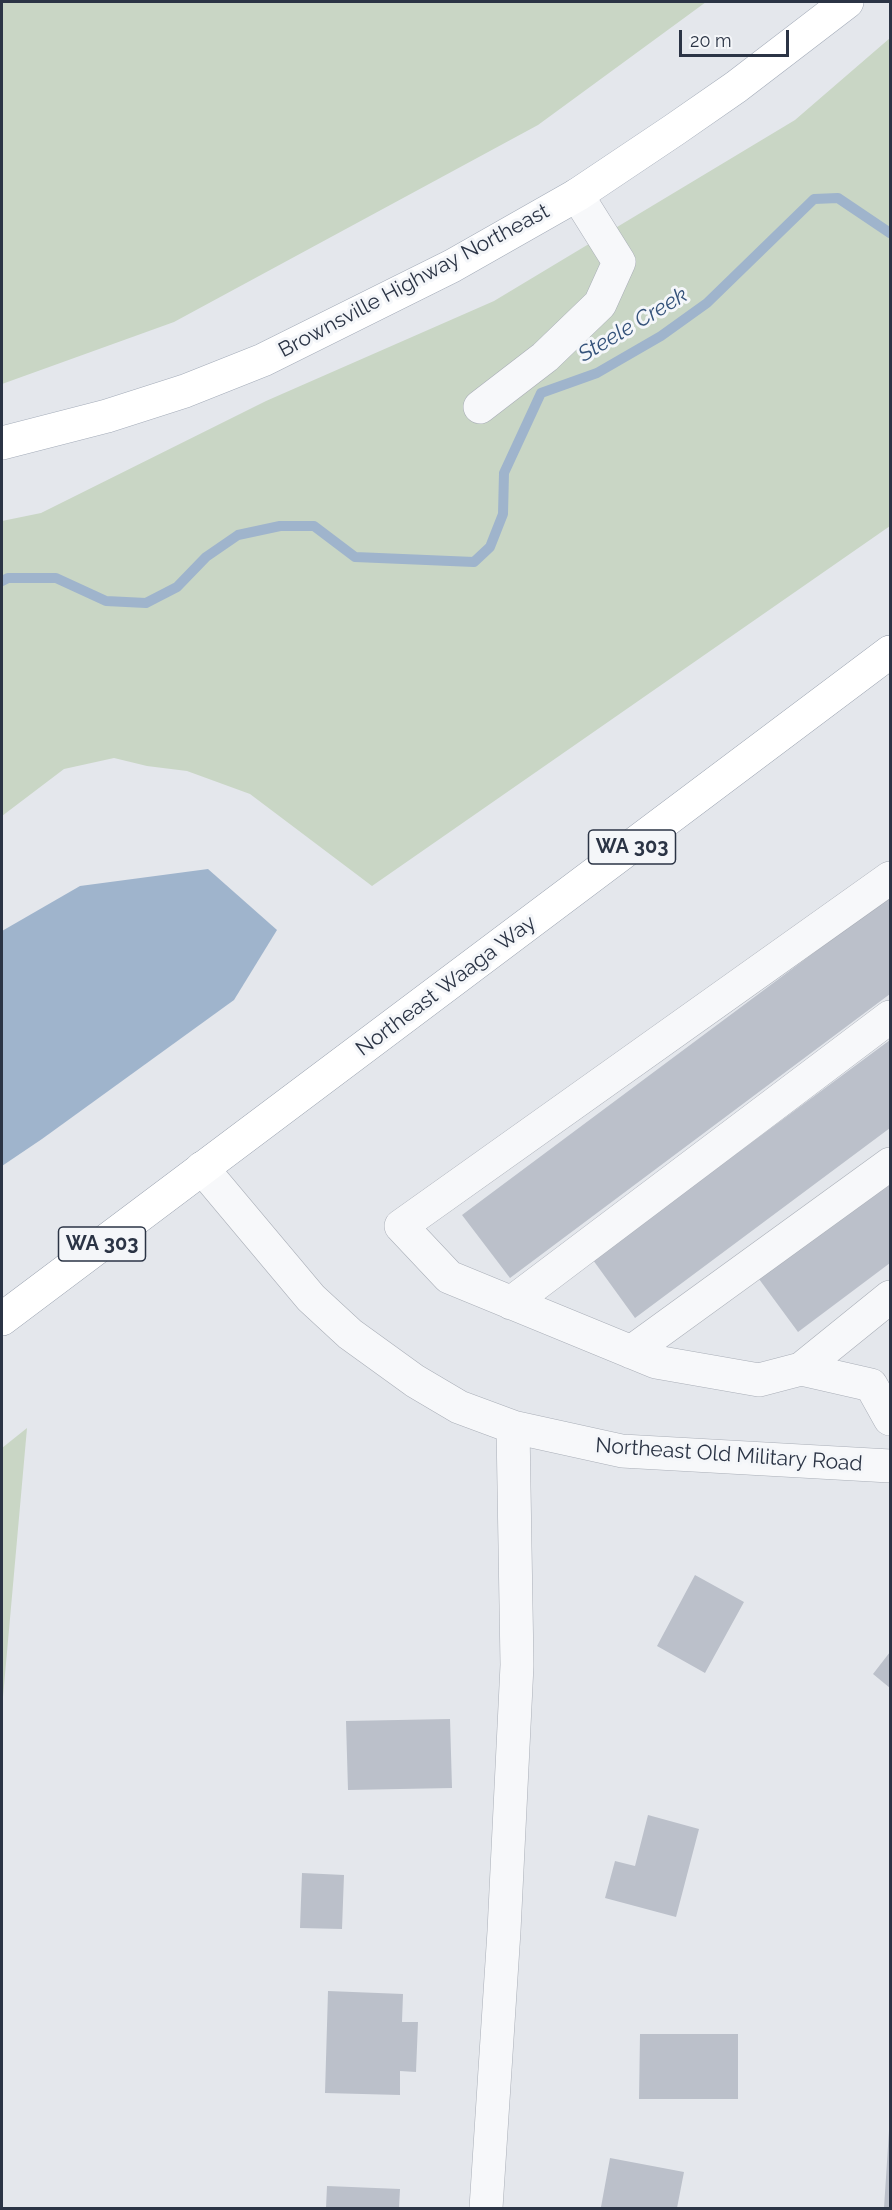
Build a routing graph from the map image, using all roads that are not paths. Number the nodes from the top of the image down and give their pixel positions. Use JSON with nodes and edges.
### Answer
{"nodes":[{"id":1,"x":847,"y":2,"type":"edge"},
{"id":2,"x":577,"y":195,"type":"junction"},
{"id":3,"x":480,"y":407,"type":"dead end"},
{"id":4,"x":2,"y":443,"type":"edge"},
{"id":5,"x":891,"y":652,"type":"edge"},
{"id":6,"x":891,"y":878,"type":"edge"},
{"id":7,"x":891,"y":1017,"type":"edge"},
{"id":8,"x":891,"y":1164,"type":"edge"},
{"id":9,"x":202,"y":1168,"type":"junction"},
{"id":10,"x":891,"y":1297,"type":"edge"},
{"id":11,"x":511,"y":1303,"type":"junction"},
{"id":12,"x":2,"y":1319,"type":"edge"},
{"id":13,"x":631,"y":1352,"type":"junction"},
{"id":14,"x":801,"y":1369,"type":"junction"},
{"id":15,"x":891,"y":1419,"type":"edge"},
{"id":16,"x":513,"y":1427,"type":"junction"},
{"id":17,"x":891,"y":1466,"type":"edge"},
{"id":18,"x":486,"y":2208,"type":"edge"}],
"edges":[{"from":1,"to":2,"type":"main road","name":"Brownsville Highway Northeast"},
{"from":2,"to":3,"type":"street"},
{"from":2,"to":4,"type":"main road","name":"Brownsville Highway Northeast"},
{"from":5,"to":9,"type":"main road","name":"Northeast Waaga Way","number":"WA 303"},
{"from":6,"to":11,"type":"street"},
{"from":7,"to":11,"type":"street"},
{"from":8,"to":13,"type":"street"},
{"from":9,"to":12,"type":"main road","name":"Northeast Waaga Way","number":"WA 303"},
{"from":9,"to":16,"type":"street","name":"Northeast Old Military Road"},
{"from":10,"to":14,"type":"street"},
{"from":11,"to":13,"type":"street"},
{"from":13,"to":14,"type":"street"},
{"from":14,"to":15,"type":"street"},
{"from":16,"to":17,"type":"street","name":"Northeast Old Military Road"},
{"from":16,"to":18,"type":"street"}]}
